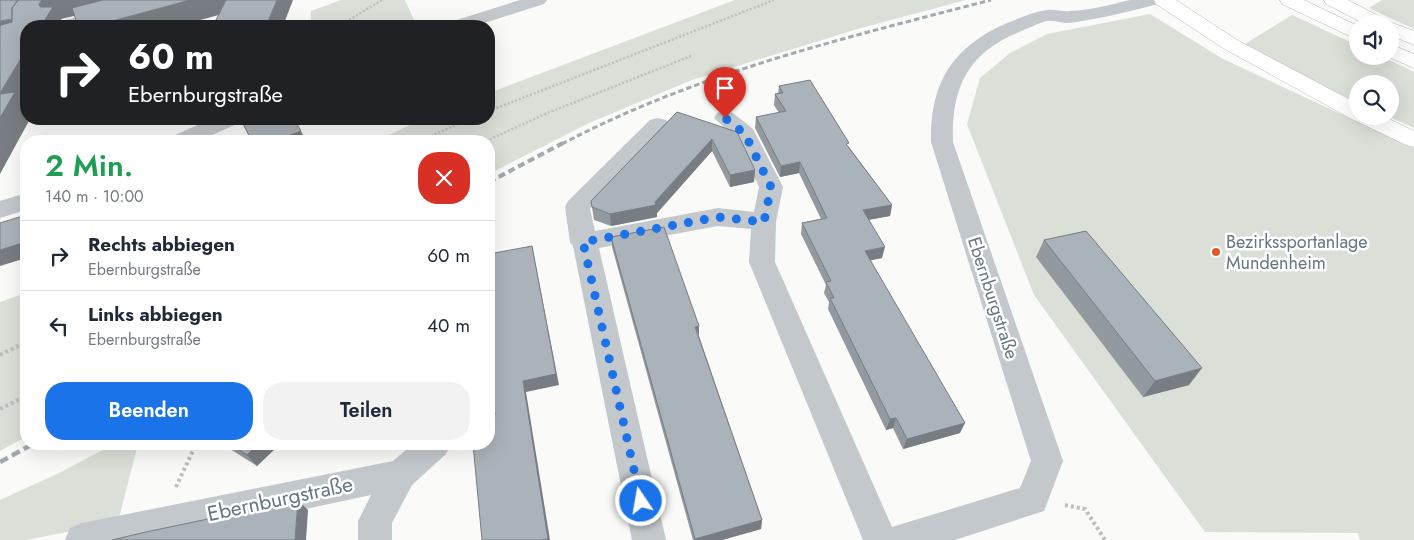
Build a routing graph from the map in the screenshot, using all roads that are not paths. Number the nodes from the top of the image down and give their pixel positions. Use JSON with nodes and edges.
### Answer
{"nodes":[{"id":1,"x":162,"y":0,"type":"edge"},
{"id":2,"x":538,"y":0,"type":"edge"},
{"id":3,"x":1079,"y":0,"type":"edge"},
{"id":4,"x":1152,"y":0,"type":"edge"},
{"id":5,"x":1163,"y":0,"type":"edge"},
{"id":6,"x":1289,"y":0,"type":"edge"},
{"id":7,"x":1333,"y":0,"type":"edge"},
{"id":8,"x":1050,"y":14,"type":"junction"},
{"id":9,"x":1363,"y":15,"type":"edge"},
{"id":10,"x":87,"y":20,"type":"edge"},
{"id":11,"x":476,"y":20,"type":"edge"},
{"id":12,"x":1349,"y":30,"type":"edge"},
{"id":13,"x":1399,"y":32,"type":"edge"},
{"id":14,"x":1414,"y":40,"type":"edge"},
{"id":15,"x":1399,"y":54,"type":"edge"},
{"id":16,"x":1414,"y":62,"type":"edge"},
{"id":17,"x":1349,"y":108,"type":"edge"},
{"id":18,"x":725,"y":118,"type":"dead end"},
{"id":19,"x":216,"y":125,"type":"edge"},
{"id":20,"x":658,"y":125,"type":"dead end"},
{"id":21,"x":1383,"y":125,"type":"edge"},
{"id":22,"x":194,"y":135,"type":"edge"},
{"id":23,"x":1414,"y":140,"type":"edge"},
{"id":24,"x":20,"y":203,"type":"edge"},
{"id":25,"x":0,"y":210,"type":"edge"},
{"id":26,"x":764,"y":222,"type":"junction"},
{"id":27,"x":583,"y":242,"type":"junction"},
{"id":28,"x":428,"y":450,"type":"edge"},
{"id":29,"x":401,"y":474,"type":"junction"},
{"id":30,"x":82,"y":540,"type":"edge"},
{"id":31,"x":375,"y":540,"type":"edge"},
{"id":32,"x":649,"y":540,"type":"edge"},
{"id":33,"x":880,"y":540,"type":"edge"},
{"id":34,"x":902,"y":540,"type":"edge"}],
"edges":[{"from":1,"to":10,"type":"street"},
{"from":2,"to":11,"type":"street"},
{"from":3,"to":8,"type":"street","name":"Ebernburgstraße"},
{"from":4,"to":8,"type":"street","name":"Ebernburgstraße"},
{"from":5,"to":17,"type":"highway"},
{"from":6,"to":12,"type":"highway"},
{"from":7,"to":9,"type":"highway"},
{"from":8,"to":34,"type":"street","name":"Ebernburgstraße"},
{"from":13,"to":14,"type":"highway"},
{"from":15,"to":16,"type":"highway"},
{"from":18,"to":26,"type":"street"},
{"from":19,"to":22,"type":"street"},
{"from":20,"to":27,"type":"street"},
{"from":21,"to":23,"type":"highway"},
{"from":24,"to":25,"type":"street"},
{"from":26,"to":27,"type":"street"},
{"from":26,"to":33,"type":"street"},
{"from":27,"to":32,"type":"street"},
{"from":28,"to":29,"type":"street","name":"Ebernburgstraße"},
{"from":29,"to":30,"type":"street","name":"Ebernburgstraße"},
{"from":29,"to":31,"type":"street","name":"Ebernburgstraße"}]}
